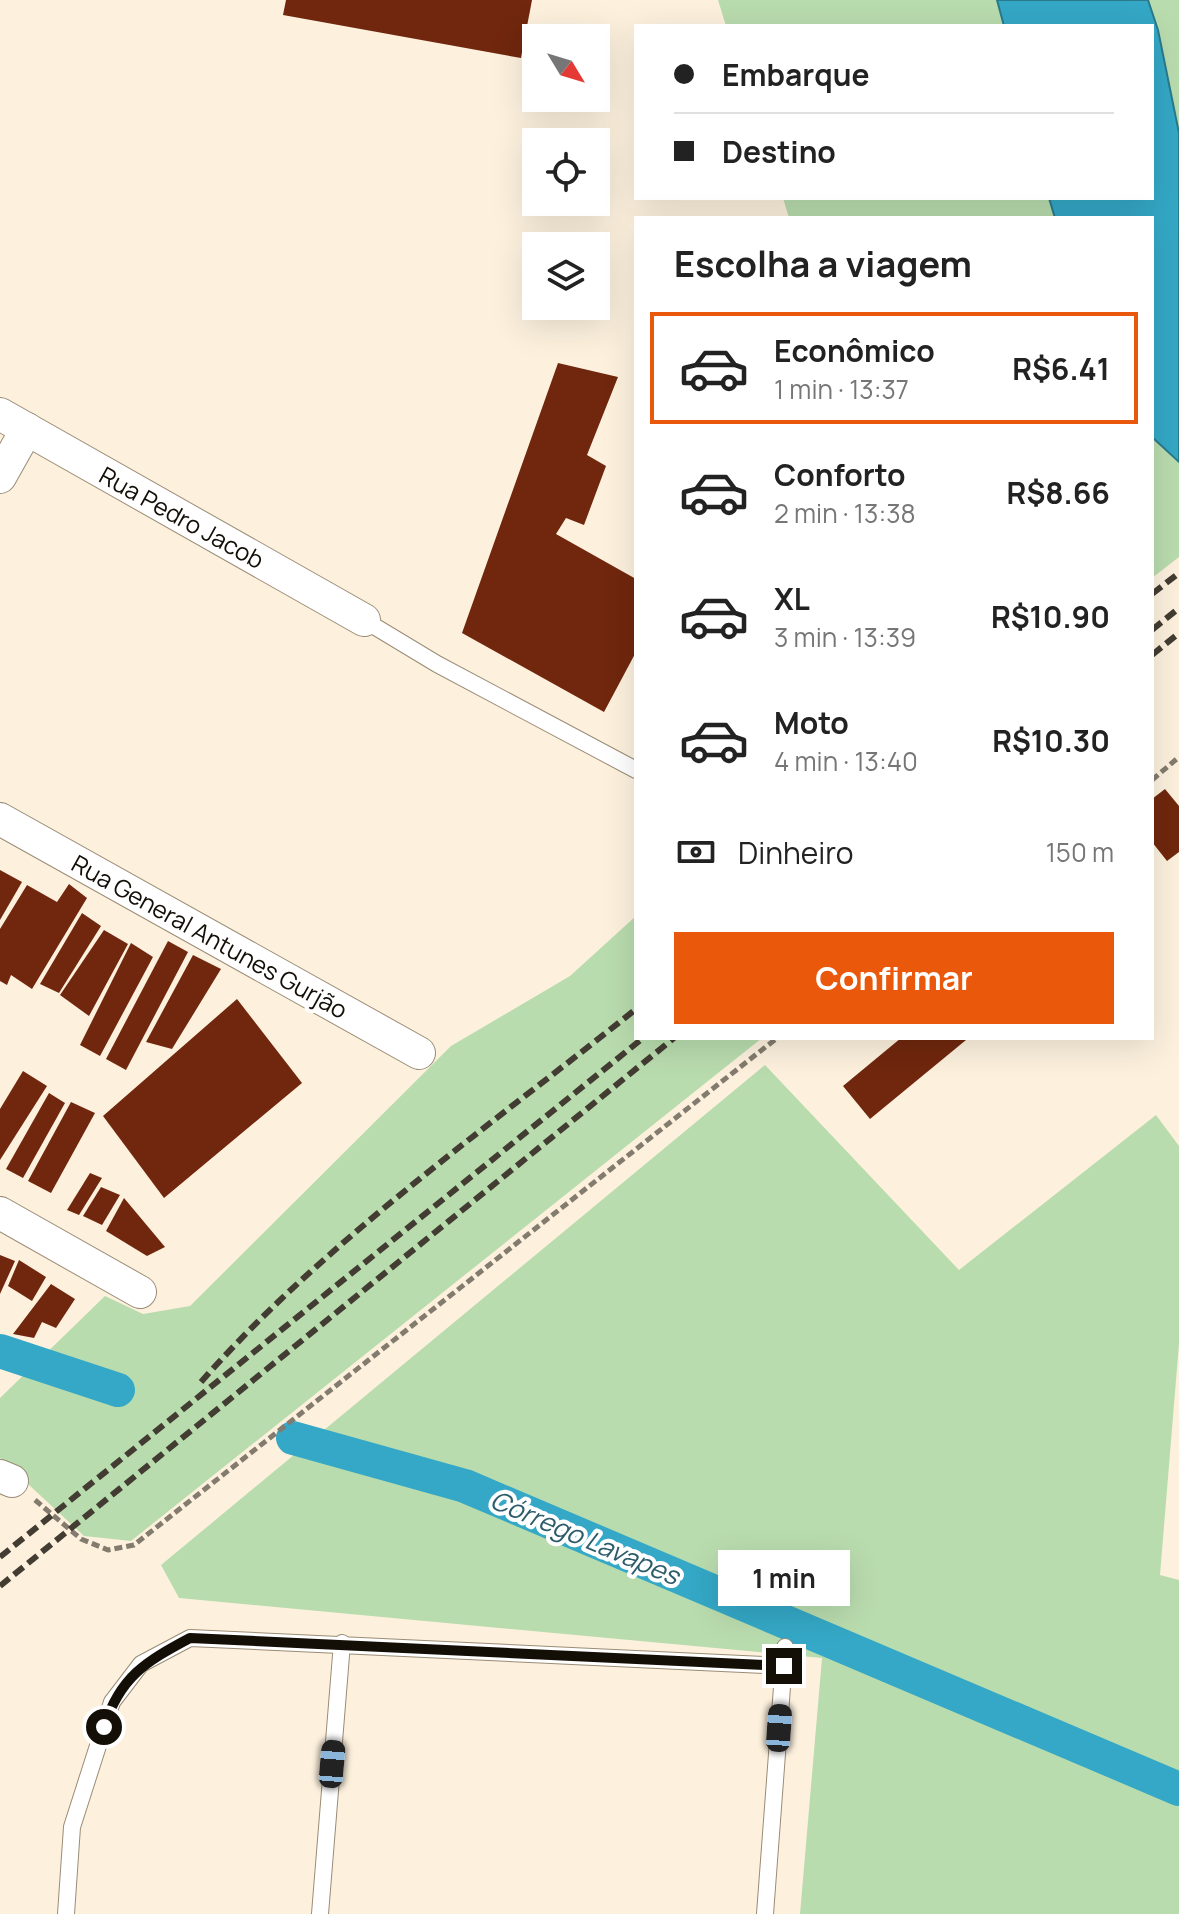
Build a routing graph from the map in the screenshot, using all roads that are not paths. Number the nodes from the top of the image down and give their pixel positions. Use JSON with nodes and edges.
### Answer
{"nodes":[{"id":1,"x":13,"y":422,"type":"edge"},
{"id":2,"x":0,"y":477,"type":"edge"},
{"id":3,"x":364,"y":620,"type":"joint"},
{"id":4,"x":634,"y":769,"type":"edge"},
{"id":5,"x":0,"y":819,"type":"edge"},
{"id":6,"x":419,"y":1053,"type":"dead end"},
{"id":7,"x":0,"y":1213,"type":"edge"},
{"id":8,"x":140,"y":1292,"type":"dead end"},
{"id":9,"x":342,"y":1643,"type":"junction"},
{"id":10,"x":785,"y":1647,"type":"dead end"},
{"id":11,"x":784,"y":1666,"type":"junction"},
{"id":12,"x":66,"y":1914,"type":"edge"},
{"id":13,"x":320,"y":1914,"type":"edge"},
{"id":14,"x":765,"y":1914,"type":"edge"}],
"edges":[{"from":1,"to":2,"type":"street"},
{"from":1,"to":3,"type":"street","name":"Rua Pedro Jacob"},
{"from":3,"to":4,"type":"lane"},
{"from":5,"to":6,"type":"street","name":"Rua General Antunes Gurjão"},
{"from":7,"to":8,"type":"street"},
{"from":9,"to":11,"type":"lane"},
{"from":9,"to":12,"type":"lane"},
{"from":9,"to":13,"type":"lane"},
{"from":10,"to":11,"type":"lane"},
{"from":11,"to":14,"type":"lane"}]}
